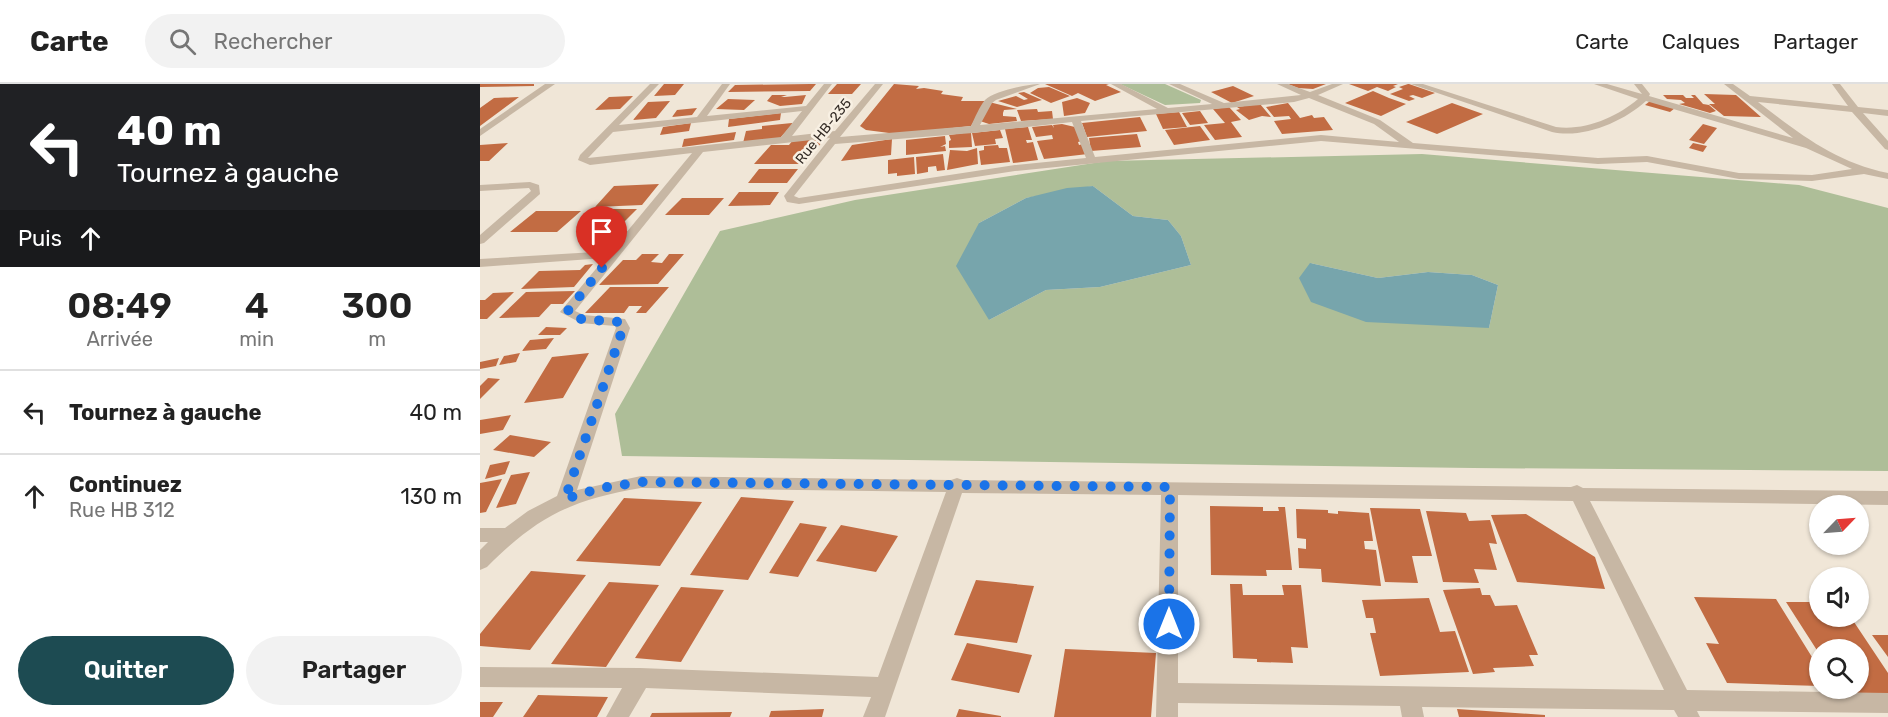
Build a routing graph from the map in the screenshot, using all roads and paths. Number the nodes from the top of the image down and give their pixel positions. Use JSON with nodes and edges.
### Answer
{"nodes":[{"id":1,"x":551,"y":84,"type":"edge"},
{"id":2,"x":655,"y":84,"type":"edge"},
{"id":3,"x":726,"y":84,"type":"edge"},
{"id":4,"x":828,"y":84,"type":"edge"},
{"id":5,"x":879,"y":84,"type":"edge"},
{"id":6,"x":1036,"y":84,"type":"edge"},
{"id":7,"x":1115,"y":84,"type":"edge"},
{"id":8,"x":1173,"y":84,"type":"edge"},
{"id":9,"x":1281,"y":84,"type":"edge"},
{"id":10,"x":1339,"y":84,"type":"edge"},
{"id":11,"x":1415,"y":84,"type":"edge"},
{"id":12,"x":1598,"y":84,"type":"edge"},
{"id":13,"x":1638,"y":84,"type":"edge"},
{"id":14,"x":1728,"y":84,"type":"edge"},
{"id":15,"x":1836,"y":84,"type":"edge"},
{"id":16,"x":1311,"y":95,"type":"junction"},
{"id":17,"x":1645,"y":97,"type":"junction"},
{"id":18,"x":1749,"y":99,"type":"junction"},
{"id":19,"x":1224,"y":106,"type":"junction"},
{"id":20,"x":809,"y":108,"type":"junction"},
{"id":21,"x":1167,"y":110,"type":"junction"},
{"id":22,"x":1855,"y":110,"type":"junction"},
{"id":23,"x":1888,"y":113,"type":"edge"},
{"id":24,"x":1075,"y":118,"type":"junction"},
{"id":25,"x":700,"y":119,"type":"junction"},
{"id":26,"x":612,"y":129,"type":"junction"},
{"id":27,"x":973,"y":130,"type":"junction"},
{"id":28,"x":480,"y":133,"type":"edge"},
{"id":29,"x":835,"y":137,"type":"junction"},
{"id":30,"x":784,"y":140,"type":"junction"},
{"id":31,"x":1410,"y":145,"type":"junction"},
{"id":32,"x":1809,"y":146,"type":"junction"},
{"id":33,"x":1888,"y":147,"type":"edge"},
{"id":34,"x":700,"y":150,"type":"junction"},
{"id":35,"x":1091,"y":159,"type":"junction"},
{"id":36,"x":1864,"y":171,"type":"junction"},
{"id":37,"x":1888,"y":176,"type":"edge"},
{"id":38,"x":480,"y":188,"type":"edge"},
{"id":39,"x":480,"y":241,"type":"edge"},
{"id":40,"x":614,"y":254,"type":"junction"},
{"id":41,"x":480,"y":263,"type":"edge"},
{"id":42,"x":957,"y":484,"type":"junction"},
{"id":43,"x":1170,"y":487,"type":"junction"},
{"id":44,"x":1577,"y":492,"type":"junction"},
{"id":45,"x":1888,"y":498,"type":"edge"},
{"id":46,"x":565,"y":499,"type":"junction"},
{"id":47,"x":480,"y":535,"type":"edge"},
{"id":48,"x":506,"y":535,"type":"junction"},
{"id":49,"x":480,"y":562,"type":"edge"},
{"id":50,"x":480,"y":676,"type":"edge"},
{"id":51,"x":640,"y":678,"type":"junction"},
{"id":52,"x":884,"y":687,"type":"junction"},
{"id":53,"x":1168,"y":693,"type":"junction"},
{"id":54,"x":1888,"y":703,"type":"edge"},
{"id":55,"x":1411,"y":707,"type":"edge"},
{"id":56,"x":1685,"y":708,"type":"edge"},
{"id":57,"x":617,"y":717,"type":"edge"},
{"id":58,"x":874,"y":717,"type":"edge"},
{"id":59,"x":1167,"y":717,"type":"edge"}],
"edges":[{"from":1,"to":28,"type":"street"},
{"from":2,"to":26,"type":"street"},
{"from":3,"to":25,"type":"street"},
{"from":4,"to":20,"type":"street"},
{"from":5,"to":29,"type":"street","name":"Rue HB-235"},
{"from":6,"to":27,"type":"street"},
{"from":7,"to":21,"type":"street"},
{"from":8,"to":19,"type":"street"},
{"from":9,"to":16,"type":"street"},
{"from":10,"to":16,"type":"street"},
{"from":11,"to":17,"type":"street"},
{"from":12,"to":17,"type":"street"},
{"from":13,"to":17,"type":"street"},
{"from":14,"to":18,"type":"street"},
{"from":15,"to":22,"type":"street"},
{"from":16,"to":19,"type":"street"},
{"from":16,"to":31,"type":"street"},
{"from":17,"to":32,"type":"street"},
{"from":18,"to":22,"type":"street"},
{"from":18,"to":32,"type":"street"},
{"from":19,"to":21,"type":"street"},
{"from":20,"to":25,"type":"street"},
{"from":20,"to":30,"type":"street"},
{"from":21,"to":24,"type":"street"},
{"from":22,"to":23,"type":"street"},
{"from":22,"to":33,"type":"street"},
{"from":24,"to":27,"type":"street"},
{"from":24,"to":35,"type":"street"},
{"from":25,"to":26,"type":"street"},
{"from":26,"to":34,"type":"street"},
{"from":27,"to":29,"type":"street"},
{"from":29,"to":30,"type":"street"},
{"from":29,"to":35,"type":"street","name":"Rue HB-235"},
{"from":30,"to":34,"type":"street"},
{"from":31,"to":35,"type":"street"},
{"from":31,"to":36,"type":"street"},
{"from":32,"to":36,"type":"street"},
{"from":34,"to":40,"type":"street"},
{"from":36,"to":37,"type":"street"},
{"from":38,"to":39,"type":"street"},
{"from":40,"to":41,"type":"street"},
{"from":40,"to":46,"type":"street"},
{"from":42,"to":43,"type":"street"},
{"from":42,"to":46,"type":"street"},
{"from":42,"to":52,"type":"street"},
{"from":43,"to":44,"type":"street"},
{"from":43,"to":53,"type":"street"},
{"from":44,"to":45,"type":"street"},
{"from":44,"to":56,"type":"street"},
{"from":46,"to":48,"type":"street"},
{"from":47,"to":48,"type":"street"},
{"from":48,"to":49,"type":"street"},
{"from":50,"to":51,"type":"street"},
{"from":51,"to":52,"type":"street"},
{"from":51,"to":57,"type":"street"},
{"from":52,"to":58,"type":"street"},
{"from":53,"to":55,"type":"street"},
{"from":53,"to":59,"type":"street"},
{"from":54,"to":56,"type":"street"},
{"from":55,"to":56,"type":"street"}]}
